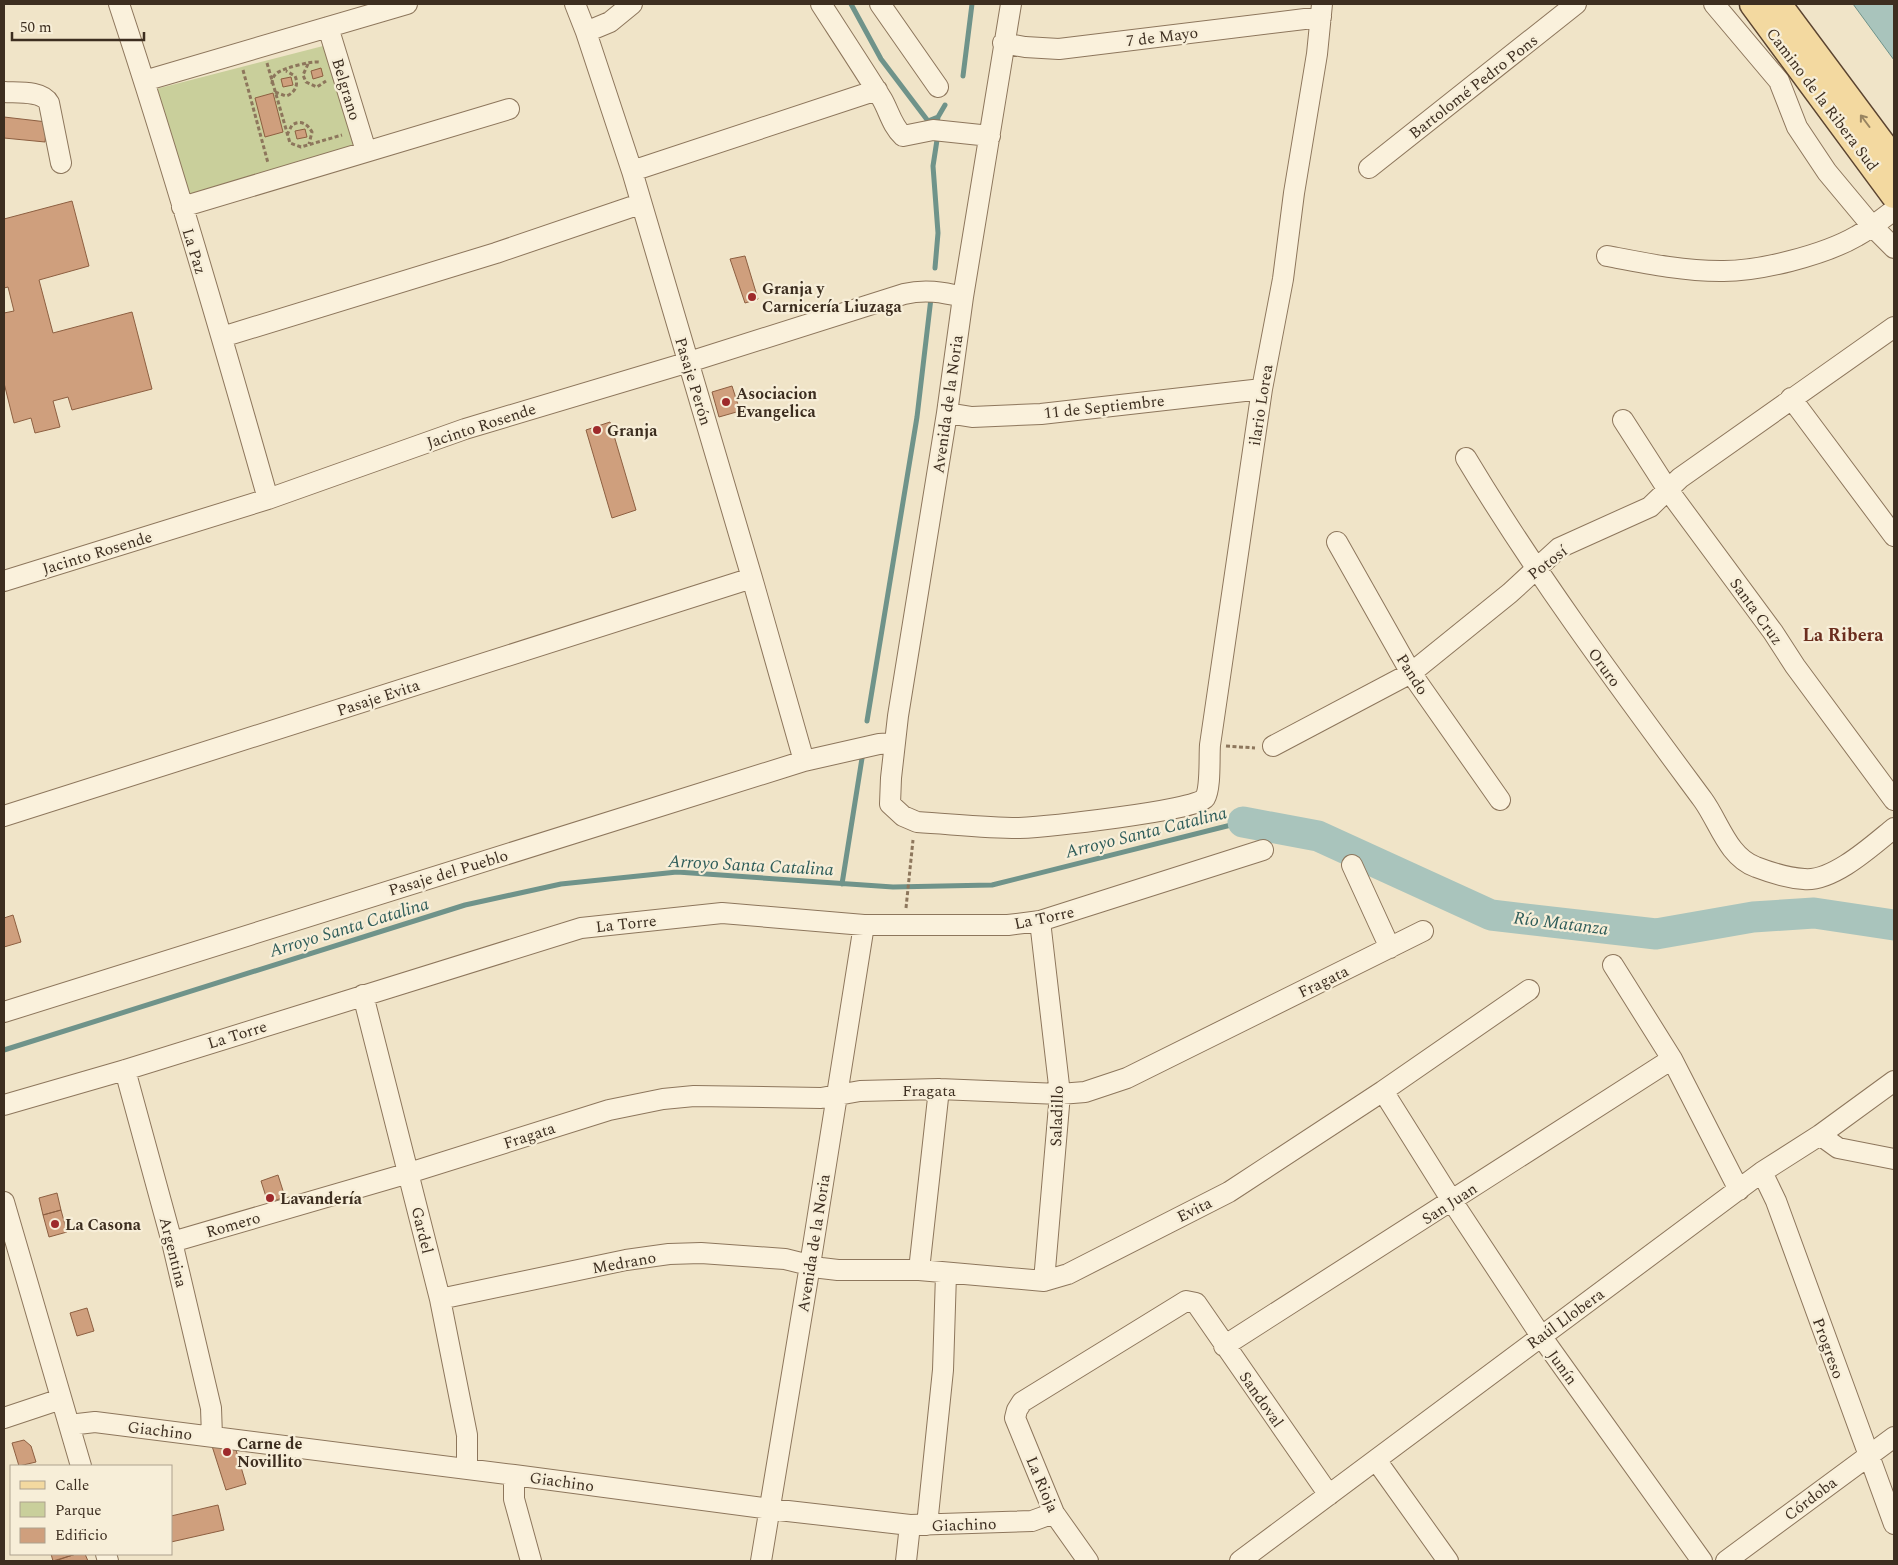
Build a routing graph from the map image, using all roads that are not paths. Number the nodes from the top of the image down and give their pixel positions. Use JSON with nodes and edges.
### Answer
{"nodes":[{"id":1,"x":119,"y":4,"type":"edge"},
{"id":2,"x":574,"y":4,"type":"edge"},
{"id":3,"x":632,"y":4,"type":"edge"},
{"id":4,"x":821,"y":4,"type":"edge"},
{"id":5,"x":880,"y":4,"type":"edge"},
{"id":6,"x":1011,"y":4,"type":"edge"},
{"id":7,"x":1576,"y":4,"type":"edge"},
{"id":8,"x":1714,"y":4,"type":"edge"},
{"id":9,"x":1752,"y":4,"type":"edge"},
{"id":10,"x":1778,"y":4,"type":"edge"},
{"id":11,"x":401,"y":5,"type":"edge"},
{"id":12,"x":1321,"y":11,"type":"edge"},
{"id":13,"x":328,"y":27,"type":"junction"},
{"id":14,"x":586,"y":32,"type":"junction"},
{"id":15,"x":1003,"y":43,"type":"junction"},
{"id":16,"x":144,"y":81,"type":"junction"},
{"id":17,"x":938,"y":87,"type":"dead end"},
{"id":18,"x":877,"y":90,"type":"junction"},
{"id":19,"x":4,"y":92,"type":"edge"},
{"id":20,"x":508,"y":109,"type":"dead end"},
{"id":21,"x":990,"y":136,"type":"junction"},
{"id":22,"x":366,"y":150,"type":"junction"},
{"id":23,"x":1894,"y":160,"type":"edge"},
{"id":24,"x":61,"y":163,"type":"dead end"},
{"id":25,"x":1369,"y":168,"type":"dead end"},
{"id":26,"x":632,"y":171,"type":"junction"},
{"id":27,"x":1894,"y":194,"type":"edge"},
{"id":28,"x":640,"y":204,"type":"junction"},
{"id":29,"x":182,"y":207,"type":"junction"},
{"id":30,"x":1894,"y":210,"type":"edge"},
{"id":31,"x":1872,"y":226,"type":"junction"},
{"id":32,"x":1894,"y":248,"type":"edge"},
{"id":33,"x":1607,"y":256,"type":"dead end"},
{"id":34,"x":963,"y":297,"type":"junction"},
{"id":35,"x":1894,"y":327,"type":"edge"},
{"id":36,"x":222,"y":337,"type":"junction"},
{"id":37,"x":689,"y":362,"type":"junction"},
{"id":38,"x":1262,"y":389,"type":"junction"},
{"id":39,"x":1791,"y":398,"type":"junction"},
{"id":40,"x":946,"y":413,"type":"junction"},
{"id":41,"x":1623,"y":420,"type":"dead end"},
{"id":42,"x":1466,"y":458,"type":"dead end"},
{"id":43,"x":1668,"y":490,"type":"junction"},
{"id":44,"x":268,"y":499,"type":"junction"},
{"id":45,"x":1894,"y":536,"type":"edge"},
{"id":46,"x":1337,"y":542,"type":"dead end"},
{"id":47,"x":1536,"y":569,"type":"junction"},
{"id":48,"x":752,"y":578,"type":"junction"},
{"id":49,"x":4,"y":581,"type":"edge"},
{"id":50,"x":1411,"y":673,"type":"junction"},
{"id":51,"x":895,"y":743,"type":"junction"},
{"id":52,"x":1273,"y":746,"type":"road end"},
{"id":53,"x":804,"y":761,"type":"junction"},
{"id":54,"x":1500,"y":800,"type":"dead end"},
{"id":55,"x":1894,"y":800,"type":"edge"},
{"id":56,"x":4,"y":816,"type":"edge"},
{"id":57,"x":917,"y":822,"type":"joint"},
{"id":58,"x":1894,"y":828,"type":"edge"},
{"id":59,"x":1263,"y":850,"type":"dead end"},
{"id":60,"x":1352,"y":865,"type":"dead end"},
{"id":61,"x":1040,"y":921,"type":"junction"},
{"id":62,"x":864,"y":925,"type":"junction"},
{"id":63,"x":1423,"y":931,"type":"dead end"},
{"id":64,"x":1390,"y":948,"type":"junction"},
{"id":65,"x":1613,"y":965,"type":"dead end"},
{"id":66,"x":1529,"y":990,"type":"dead end"},
{"id":67,"x":363,"y":995,"type":"junction"},
{"id":68,"x":4,"y":1012,"type":"edge"},
{"id":69,"x":1672,"y":1059,"type":"junction"},
{"id":70,"x":125,"y":1070,"type":"junction"},
{"id":71,"x":1894,"y":1081,"type":"edge"},
{"id":72,"x":939,"y":1088,"type":"junction"},
{"id":73,"x":1383,"y":1091,"type":"junction"},
{"id":74,"x":1060,"y":1094,"type":"junction"},
{"id":75,"x":836,"y":1096,"type":"junction"},
{"id":76,"x":4,"y":1105,"type":"edge"},
{"id":77,"x":1820,"y":1135,"type":"junction"},
{"id":78,"x":1894,"y":1160,"type":"edge"},
{"id":79,"x":1762,"y":1172,"type":"junction"},
{"id":80,"x":409,"y":1173,"type":"junction"},
{"id":81,"x":1739,"y":1190,"type":"junction"},
{"id":82,"x":1452,"y":1201,"type":"junction"},
{"id":83,"x":4,"y":1202,"type":"edge"},
{"id":84,"x":172,"y":1242,"type":"junction"},
{"id":85,"x":810,"y":1265,"type":"junction"},
{"id":86,"x":919,"y":1270,"type":"junction"},
{"id":87,"x":946,"y":1274,"type":"junction"},
{"id":88,"x":1044,"y":1281,"type":"junction"},
{"id":89,"x":440,"y":1299,"type":"junction"},
{"id":90,"x":1541,"y":1336,"type":"junction"},
{"id":91,"x":1224,"y":1346,"type":"junction"},
{"id":92,"x":61,"y":1399,"type":"junction"},
{"id":93,"x":1022,"y":1402,"type":"joint"},
{"id":94,"x":4,"y":1418,"type":"edge"},
{"id":95,"x":70,"y":1425,"type":"junction"},
{"id":96,"x":212,"y":1436,"type":"junction"},
{"id":97,"x":1894,"y":1437,"type":"edge"},
{"id":98,"x":1868,"y":1454,"type":"junction"},
{"id":99,"x":1376,"y":1460,"type":"junction"},
{"id":100,"x":81,"y":1465,"type":"edge"},
{"id":101,"x":466,"y":1469,"type":"junction"},
{"id":102,"x":514,"y":1475,"type":"junction"},
{"id":103,"x":1328,"y":1495,"type":"junction"},
{"id":104,"x":770,"y":1509,"type":"junction"},
{"id":105,"x":1054,"y":1513,"type":"junction"},
{"id":106,"x":1894,"y":1524,"type":"edge"},
{"id":107,"x":918,"y":1525,"type":"junction"},
{"id":108,"x":531,"y":1561,"type":"edge"},
{"id":109,"x":761,"y":1561,"type":"edge"},
{"id":110,"x":906,"y":1561,"type":"edge"},
{"id":111,"x":1088,"y":1561,"type":"edge"},
{"id":112,"x":1240,"y":1561,"type":"edge"},
{"id":113,"x":1448,"y":1561,"type":"edge"},
{"id":114,"x":1702,"y":1561,"type":"edge"},
{"id":115,"x":1726,"y":1561,"type":"edge"}],
"edges":[{"from":1,"to":16,"type":"street","name":"La Paz"},
{"from":2,"to":14,"type":"street","name":"Pasaje Perón"},
{"from":3,"to":14,"type":"street"},
{"from":4,"to":18,"type":"street"},
{"from":5,"to":17,"type":"street"},
{"from":6,"to":15,"type":"street","name":"Avenida de la Noria"},
{"from":7,"to":25,"type":"street","name":"Bartolomé Pedro Pons"},
{"from":8,"to":31,"type":"street"},
{"from":9,"to":27,"type":"main road","name":"Camino de la Ribera Sud"},
{"from":23,"to":10,"type":"main road","name":"Camino de la Ribera Sud","one_way":true},
{"from":11,"to":13,"type":"street"},
{"from":12,"to":15,"type":"street","name":"7 de Mayo"},
{"from":12,"to":38,"type":"street","name":"ilario Lorea"},
{"from":13,"to":16,"type":"street"},
{"from":13,"to":22,"type":"street","name":"Belgrano"},
{"from":14,"to":26,"type":"street","name":"Pasaje Perón"},
{"from":15,"to":21,"type":"street","name":"Avenida de la Noria"},
{"from":16,"to":29,"type":"street","name":"La Paz"},
{"from":18,"to":21,"type":"street"},
{"from":18,"to":26,"type":"street"},
{"from":19,"to":24,"type":"street"},
{"from":20,"to":22,"type":"street"},
{"from":21,"to":34,"type":"street","name":"Avenida de la Noria"},
{"from":22,"to":29,"type":"street"},
{"from":26,"to":28,"type":"street","name":"Pasaje Perón"},
{"from":28,"to":36,"type":"street"},
{"from":28,"to":37,"type":"street","name":"Pasaje Perón"},
{"from":29,"to":36,"type":"street","name":"La Paz"},
{"from":30,"to":31,"type":"street"},
{"from":31,"to":32,"type":"street"},
{"from":31,"to":33,"type":"street"},
{"from":34,"to":37,"type":"street","name":"Jacinto Rosende"},
{"from":34,"to":40,"type":"street","name":"Avenida de la Noria"},
{"from":35,"to":39,"type":"street","name":"Potosí"},
{"from":36,"to":44,"type":"street","name":"La Paz"},
{"from":37,"to":44,"type":"street","name":"Jacinto Rosende"},
{"from":37,"to":48,"type":"street","name":"Pasaje Perón"},
{"from":38,"to":40,"type":"street","name":"11 de Septiembre"},
{"from":38,"to":57,"type":"street","name":"ilario Lorea"},
{"from":39,"to":43,"type":"street","name":"Potosí"},
{"from":39,"to":45,"type":"street"},
{"from":40,"to":51,"type":"street","name":"Avenida de la Noria"},
{"from":41,"to":43,"type":"street","name":"Santa Cruz"},
{"from":42,"to":47,"type":"street","name":"Oruro"},
{"from":43,"to":47,"type":"street","name":"Potosí"},
{"from":43,"to":55,"type":"street","name":"Santa Cruz"},
{"from":44,"to":49,"type":"street","name":"Jacinto Rosende"},
{"from":46,"to":50,"type":"street","name":"Pando"},
{"from":47,"to":50,"type":"street","name":"Potosí"},
{"from":47,"to":58,"type":"street","name":"Oruro"},
{"from":48,"to":53,"type":"street","name":"Pasaje Perón"},
{"from":48,"to":56,"type":"street","name":"Pasaje Evita"},
{"from":50,"to":52,"type":"street","name":"Potosí"},
{"from":50,"to":54,"type":"street","name":"Pando"},
{"from":51,"to":53,"type":"street","name":"Pasaje del Pueblo"},
{"from":51,"to":57,"type":"street","name":"Avenida de la Noria"},
{"from":53,"to":68,"type":"street","name":"Pasaje del Pueblo"},
{"from":59,"to":61,"type":"street","name":"La Torre"},
{"from":60,"to":64,"type":"street"},
{"from":61,"to":62,"type":"street","name":"La Torre"},
{"from":61,"to":74,"type":"street","name":"Saladillo"},
{"from":62,"to":67,"type":"street","name":"La Torre"},
{"from":62,"to":75,"type":"street","name":"Avenida de la Noria"},
{"from":63,"to":64,"type":"street","name":"Fragata"},
{"from":64,"to":74,"type":"street","name":"Fragata"},
{"from":65,"to":69,"type":"street"},
{"from":66,"to":73,"type":"street","name":"Evita"},
{"from":67,"to":70,"type":"street","name":"La Torre"},
{"from":67,"to":80,"type":"street","name":"Gardel"},
{"from":69,"to":81,"type":"street"},
{"from":69,"to":82,"type":"street","name":"San Juan"},
{"from":70,"to":76,"type":"street","name":"La Torre"},
{"from":70,"to":84,"type":"street","name":"Argentina"},
{"from":71,"to":77,"type":"street","name":"Raúl Llobera"},
{"from":72,"to":74,"type":"street","name":"Fragata"},
{"from":72,"to":75,"type":"street","name":"Fragata"},
{"from":72,"to":86,"type":"street"},
{"from":73,"to":82,"type":"street","name":"Junín"},
{"from":73,"to":88,"type":"street","name":"Evita"},
{"from":74,"to":88,"type":"street","name":"Saladillo"},
{"from":75,"to":80,"type":"street","name":"Fragata"},
{"from":75,"to":85,"type":"street","name":"Avenida de la Noria"},
{"from":77,"to":78,"type":"street"},
{"from":77,"to":79,"type":"street","name":"Raúl Llobera"},
{"from":79,"to":81,"type":"street","name":"Raúl Llobera"},
{"from":79,"to":98,"type":"street","name":"Progreso"},
{"from":80,"to":84,"type":"street","name":"Romero"},
{"from":80,"to":89,"type":"street","name":"Gardel"},
{"from":81,"to":90,"type":"street","name":"Raúl Llobera"},
{"from":82,"to":90,"type":"street","name":"Junín"},
{"from":82,"to":91,"type":"street","name":"San Juan"},
{"from":83,"to":92,"type":"street"},
{"from":84,"to":96,"type":"street","name":"Argentina"},
{"from":85,"to":86,"type":"street","name":"Evita"},
{"from":85,"to":89,"type":"street","name":"Medrano"},
{"from":85,"to":104,"type":"street","name":"Avenida de la Noria"},
{"from":86,"to":87,"type":"street","name":"Evita"},
{"from":87,"to":88,"type":"street","name":"Evita"},
{"from":87,"to":107,"type":"street"},
{"from":89,"to":101,"type":"street","name":"Gardel"},
{"from":90,"to":99,"type":"street","name":"Raúl Llobera"},
{"from":90,"to":114,"type":"street","name":"Junín"},
{"from":91,"to":93,"type":"street","name":"Sandoval"},
{"from":91,"to":103,"type":"street","name":"Sandoval"},
{"from":92,"to":94,"type":"street"},
{"from":92,"to":95,"type":"street"},
{"from":93,"to":105,"type":"street","name":"La Rioja"},
{"from":95,"to":96,"type":"street","name":"Giachino"},
{"from":95,"to":100,"type":"street"},
{"from":96,"to":101,"type":"street","name":"Giachino"},
{"from":97,"to":98,"type":"street","name":"Córdoba"},
{"from":98,"to":106,"type":"street","name":"Progreso"},
{"from":98,"to":115,"type":"street","name":"Córdoba"},
{"from":99,"to":103,"type":"street","name":"Raúl Llobera"},
{"from":99,"to":113,"type":"street"},
{"from":101,"to":102,"type":"street","name":"Giachino"},
{"from":102,"to":104,"type":"street","name":"Giachino"},
{"from":102,"to":108,"type":"street"},
{"from":103,"to":112,"type":"street","name":"Raúl Llobera"},
{"from":104,"to":107,"type":"street","name":"Giachino"},
{"from":104,"to":109,"type":"street","name":"Avenida de la Noria"},
{"from":105,"to":107,"type":"street","name":"Giachino"},
{"from":105,"to":111,"type":"street","name":"La Rioja"},
{"from":107,"to":110,"type":"street"}]}
